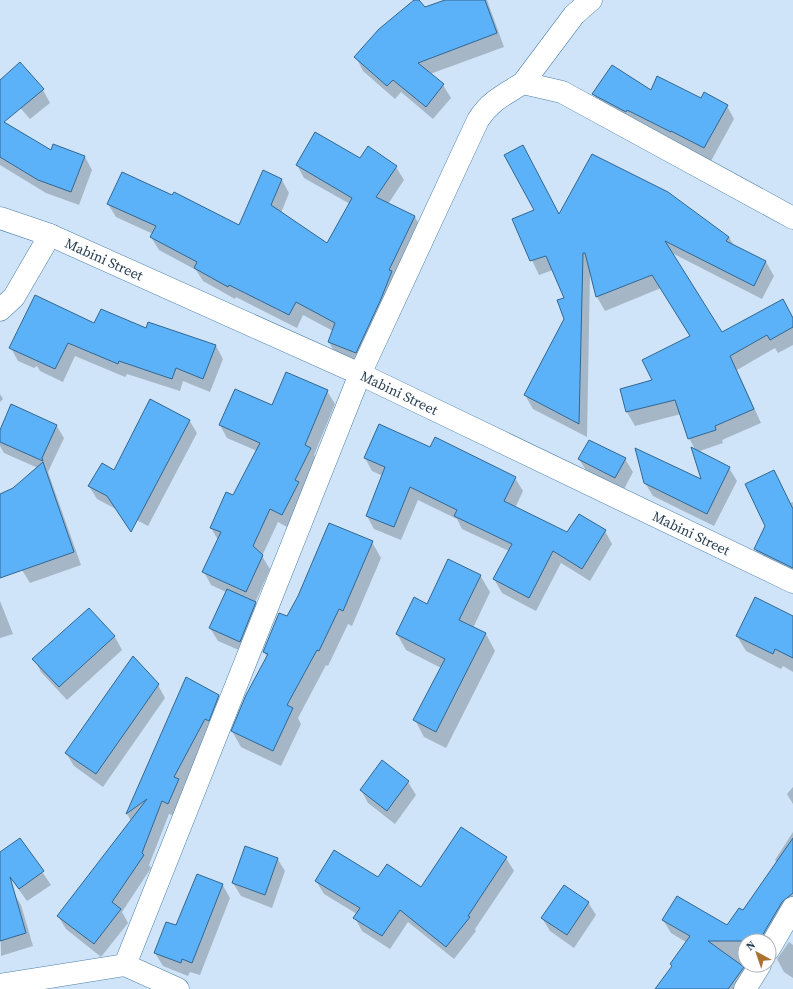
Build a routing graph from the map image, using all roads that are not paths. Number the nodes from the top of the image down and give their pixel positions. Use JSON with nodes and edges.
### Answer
{"nodes":[{"id":1,"x":591,"y":0,"type":"edge"},
{"id":2,"x":523,"y":83,"type":"junction"},
{"id":3,"x":0,"y":218,"type":"edge"},
{"id":4,"x":793,"y":218,"type":"edge"},
{"id":5,"x":50,"y":236,"type":"junction"},
{"id":6,"x":0,"y":310,"type":"edge"},
{"id":7,"x":360,"y":374,"type":"junction"},
{"id":8,"x":793,"y":582,"type":"edge"},
{"id":9,"x":793,"y":908,"type":"edge"},
{"id":10,"x":777,"y":935,"type":"edge"},
{"id":11,"x":125,"y":965,"type":"junction"},
{"id":12,"x":755,"y":973,"type":"edge"},
{"id":13,"x":0,"y":985,"type":"edge"},
{"id":14,"x":178,"y":989,"type":"edge"},
{"id":15,"x":745,"y":989,"type":"edge"}],
"edges":[{"from":1,"to":2,"type":"street"},
{"from":2,"to":4,"type":"street"},
{"from":2,"to":7,"type":"street"},
{"from":3,"to":5,"type":"street","name":"Mabini Street"},
{"from":5,"to":6,"type":"street"},
{"from":5,"to":7,"type":"street","name":"Mabini Street"},
{"from":7,"to":8,"type":"street","name":"Mabini Street"},
{"from":7,"to":11,"type":"street"},
{"from":9,"to":10,"type":"street"},
{"from":11,"to":13,"type":"street"},
{"from":11,"to":14,"type":"street"},
{"from":12,"to":15,"type":"street"}]}
